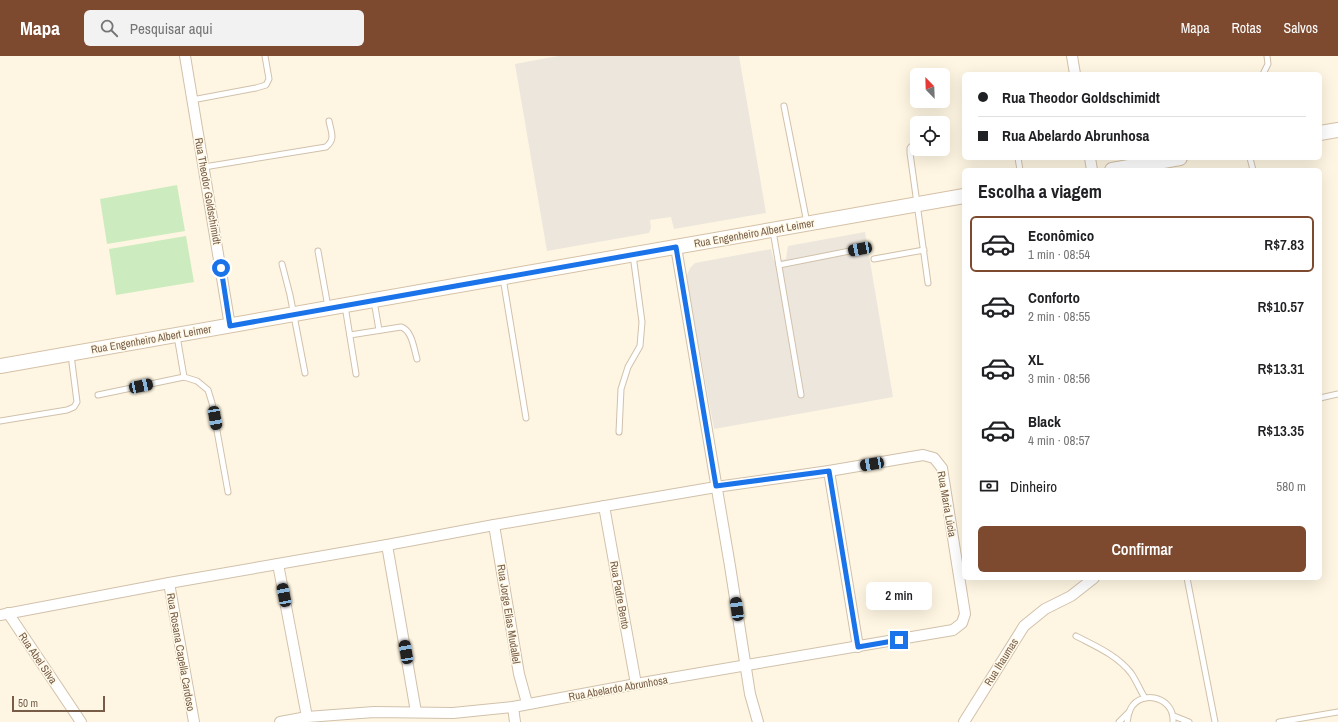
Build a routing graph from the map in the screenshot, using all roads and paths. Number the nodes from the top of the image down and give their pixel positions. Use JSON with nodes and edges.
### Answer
{"nodes":[{"id":1,"x":185,"y":56,"type":"edge"},
{"id":2,"x":265,"y":56,"type":"edge"},
{"id":3,"x":1072,"y":56,"type":"edge"},
{"id":4,"x":1267,"y":56,"type":"edge"},
{"id":5,"x":1075,"y":72,"type":"edge"},
{"id":6,"x":1264,"y":72,"type":"edge"},
{"id":7,"x":192,"y":100,"type":"junction"},
{"id":8,"x":784,"y":106,"type":"dead end"},
{"id":9,"x":329,"y":121,"type":"dead end"},
{"id":10,"x":1322,"y":133,"type":"edge"},
{"id":11,"x":1338,"y":133,"type":"edge"},
{"id":12,"x":911,"y":156,"type":"edge"},
{"id":13,"x":1169,"y":160,"type":"edge"},
{"id":14,"x":204,"y":167,"type":"junction"},
{"id":15,"x":1123,"y":168,"type":"edge"},
{"id":16,"x":962,"y":196,"type":"edge"},
{"id":17,"x":918,"y":204,"type":"junction"},
{"id":18,"x":807,"y":224,"type":"junction"},
{"id":19,"x":773,"y":230,"type":"junction"},
{"id":20,"x":676,"y":247,"type":"junction"},
{"id":21,"x":860,"y":249,"type":"dead end"},
{"id":22,"x":924,"y":250,"type":"junction"},
{"id":23,"x":318,"y":251,"type":"dead end"},
{"id":24,"x":633,"y":254,"type":"junction"},
{"id":25,"x":874,"y":259,"type":"dead end"},
{"id":26,"x":282,"y":264,"type":"dead end"},
{"id":27,"x":779,"y":265,"type":"junction"},
{"id":28,"x":503,"y":277,"type":"junction"},
{"id":29,"x":928,"y":283,"type":"dead end"},
{"id":30,"x":374,"y":300,"type":"junction"},
{"id":31,"x":345,"y":305,"type":"junction"},
{"id":32,"x":328,"y":308,"type":"junction"},
{"id":33,"x":294,"y":314,"type":"junction"},
{"id":34,"x":230,"y":326,"type":"junction"},
{"id":35,"x":379,"y":330,"type":"junction"},
{"id":36,"x":350,"y":334,"type":"junction"},
{"id":37,"x":177,"y":335,"type":"junction"},
{"id":38,"x":70,"y":354,"type":"junction"},
{"id":39,"x":417,"y":359,"type":"dead end"},
{"id":40,"x":0,"y":366,"type":"edge"},
{"id":41,"x":305,"y":373,"type":"dead end"},
{"id":42,"x":356,"y":374,"type":"dead end"},
{"id":43,"x":184,"y":378,"type":"junction"},
{"id":44,"x":1338,"y":394,"type":"edge"},
{"id":45,"x":98,"y":395,"type":"dead end"},
{"id":46,"x":801,"y":395,"type":"dead end"},
{"id":47,"x":1322,"y":398,"type":"edge"},
{"id":48,"x":526,"y":418,"type":"dead end"},
{"id":49,"x":0,"y":421,"type":"edge"},
{"id":50,"x":619,"y":432,"type":"dead end"},
{"id":51,"x":829,"y":471,"type":"junction"},
{"id":52,"x":716,"y":486,"type":"junction"},
{"id":53,"x":228,"y":492,"type":"dead end"},
{"id":54,"x":604,"y":506,"type":"junction"},
{"id":55,"x":494,"y":525,"type":"junction"},
{"id":56,"x":387,"y":545,"type":"junction"},
{"id":57,"x":278,"y":564,"type":"junction"},
{"id":58,"x":1091,"y":580,"type":"edge"},
{"id":59,"x":1187,"y":580,"type":"edge"},
{"id":60,"x":169,"y":583,"type":"junction"},
{"id":61,"x":4,"y":614,"type":"edge"},
{"id":62,"x":953,"y":630,"type":"joint"},
{"id":63,"x":1076,"y":636,"type":"dead end"},
{"id":64,"x":858,"y":647,"type":"junction"},
{"id":65,"x":745,"y":666,"type":"junction"},
{"id":66,"x":636,"y":684,"type":"junction"},
{"id":67,"x":1145,"y":698,"type":"junction"},
{"id":68,"x":527,"y":704,"type":"junction"},
{"id":69,"x":512,"y":707,"type":"junction"},
{"id":70,"x":416,"y":712,"type":"junction"},
{"id":71,"x":1129,"y":712,"type":"junction"},
{"id":72,"x":1338,"y":712,"type":"edge"},
{"id":73,"x":307,"y":717,"type":"junction"},
{"id":74,"x":1174,"y":719,"type":"edge"},
{"id":75,"x":81,"y":722,"type":"edge"},
{"id":76,"x":194,"y":722,"type":"edge"},
{"id":77,"x":280,"y":722,"type":"edge"},
{"id":78,"x":515,"y":722,"type":"edge"},
{"id":79,"x":758,"y":722,"type":"edge"},
{"id":80,"x":964,"y":722,"type":"edge"},
{"id":81,"x":1119,"y":722,"type":"edge"},
{"id":82,"x":1127,"y":722,"type":"edge"},
{"id":83,"x":1189,"y":722,"type":"edge"},
{"id":84,"x":1215,"y":722,"type":"edge"},
{"id":85,"x":1279,"y":722,"type":"edge"}],
"edges":[{"from":1,"to":7,"type":"street","name":"Rua Theodor Goldschimidt"},
{"from":2,"to":7,"type":"lane"},
{"from":3,"to":5,"type":"street"},
{"from":4,"to":6,"type":"lane"},
{"from":7,"to":14,"type":"street","name":"Rua Theodor Goldschimidt"},
{"from":8,"to":18,"type":"lane"},
{"from":9,"to":14,"type":"lane"},
{"from":10,"to":11,"type":"street"},
{"from":12,"to":17,"type":"lane"},
{"from":13,"to":15,"type":"street"},
{"from":14,"to":34,"type":"street","name":"Rua Theodor Goldschimidt"},
{"from":16,"to":17,"type":"street","name":"Rua Engenheiro Albert Leimer"},
{"from":17,"to":18,"type":"street","name":"Rua Engenheiro Albert Leimer"},
{"from":17,"to":22,"type":"lane"},
{"from":18,"to":19,"type":"street","name":"Rua Engenheiro Albert Leimer"},
{"from":19,"to":20,"type":"street","name":"Rua Engenheiro Albert Leimer"},
{"from":19,"to":27,"type":"lane"},
{"from":20,"to":24,"type":"street","name":"Rua Engenheiro Albert Leimer"},
{"from":20,"to":52,"type":"street"},
{"from":21,"to":27,"type":"lane"},
{"from":22,"to":25,"type":"lane"},
{"from":22,"to":29,"type":"lane"},
{"from":23,"to":32,"type":"lane"},
{"from":24,"to":28,"type":"street","name":"Rua Engenheiro Albert Leimer"},
{"from":24,"to":50,"type":"lane"},
{"from":26,"to":33,"type":"lane"},
{"from":27,"to":46,"type":"lane"},
{"from":28,"to":30,"type":"street","name":"Rua Engenheiro Albert Leimer"},
{"from":28,"to":48,"type":"lane"},
{"from":30,"to":31,"type":"street","name":"Rua Engenheiro Albert Leimer"},
{"from":30,"to":35,"type":"lane"},
{"from":31,"to":32,"type":"street","name":"Rua Engenheiro Albert Leimer"},
{"from":31,"to":36,"type":"lane"},
{"from":32,"to":33,"type":"street","name":"Rua Engenheiro Albert Leimer"},
{"from":33,"to":34,"type":"street","name":"Rua Engenheiro Albert Leimer"},
{"from":33,"to":41,"type":"lane"},
{"from":34,"to":37,"type":"street","name":"Rua Engenheiro Albert Leimer"},
{"from":35,"to":36,"type":"lane"},
{"from":35,"to":39,"type":"lane"},
{"from":36,"to":42,"type":"lane"},
{"from":37,"to":38,"type":"street","name":"Rua Engenheiro Albert Leimer"},
{"from":37,"to":43,"type":"lane"},
{"from":38,"to":40,"type":"street","name":"Rua Engenheiro Albert Leimer"},
{"from":38,"to":49,"type":"lane"},
{"from":43,"to":45,"type":"lane"},
{"from":43,"to":53,"type":"lane"},
{"from":44,"to":47,"type":"lane"},
{"from":51,"to":52,"type":"street"},
{"from":51,"to":62,"type":"street","name":"Rua Maria Lúcia"},
{"from":51,"to":64,"type":"street"},
{"from":52,"to":54,"type":"street"},
{"from":52,"to":65,"type":"street"},
{"from":54,"to":55,"type":"street"},
{"from":54,"to":66,"type":"street","name":"Rua Padre Bento"},
{"from":55,"to":56,"type":"street"},
{"from":55,"to":68,"type":"street","name":"Rua Jorge Elias Mudallel"},
{"from":56,"to":57,"type":"street"},
{"from":56,"to":70,"type":"street"},
{"from":57,"to":60,"type":"street"},
{"from":57,"to":73,"type":"street"},
{"from":58,"to":80,"type":"street","name":"Rua Ihaumas"},
{"from":59,"to":84,"type":"lane"},
{"from":60,"to":61,"type":"street"},
{"from":60,"to":76,"type":"street","name":"Rua Rosana Capella Cardoso"},
{"from":61,"to":75,"type":"street","name":"Rua Abel Silva"},
{"from":62,"to":64,"type":"street","name":"Rua Abelardo Abrunhosa"},
{"from":63,"to":67,"type":"lane"},
{"from":64,"to":65,"type":"street","name":"Rua Abelardo Abrunhosa"},
{"from":65,"to":66,"type":"street","name":"Rua Abelardo Abrunhosa"},
{"from":65,"to":79,"type":"street"},
{"from":66,"to":68,"type":"street","name":"Rua Abelardo Abrunhosa"},
{"from":67,"to":71,"type":"lane"},
{"from":67,"to":74,"type":"lane"},
{"from":68,"to":69,"type":"street","name":"Rua Abelardo Abrunhosa"},
{"from":69,"to":70,"type":"street","name":"Rua Abelardo Abrunhosa"},
{"from":69,"to":78,"type":"street"},
{"from":70,"to":73,"type":"street","name":"Rua Abelardo Abrunhosa"},
{"from":71,"to":81,"type":"lane"},
{"from":71,"to":82,"type":"lane"},
{"from":72,"to":85,"type":"lane"},
{"from":73,"to":77,"type":"street","name":"Rua Abelardo Abrunhosa"},
{"from":74,"to":83,"type":"lane"}]}
